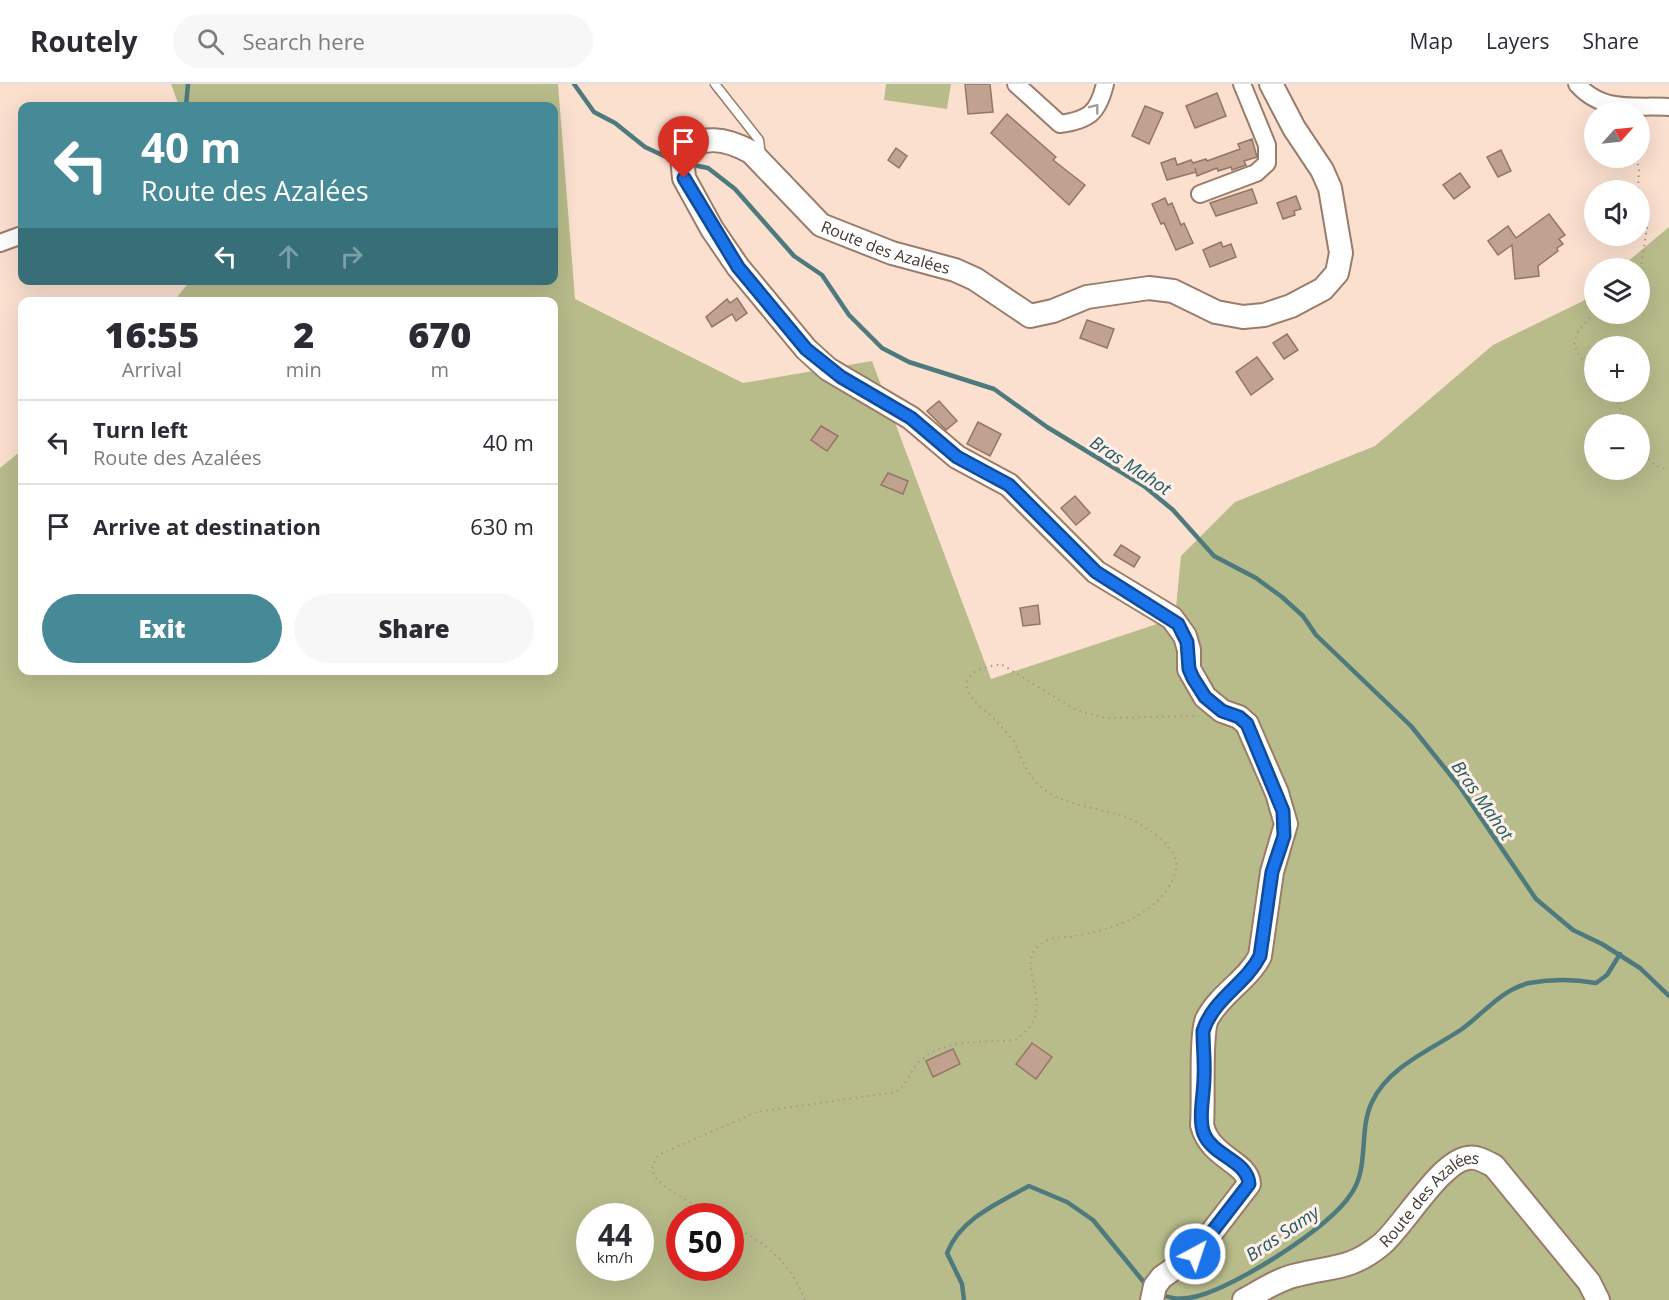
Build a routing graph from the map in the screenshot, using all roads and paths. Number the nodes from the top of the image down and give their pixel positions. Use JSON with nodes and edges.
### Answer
{"nodes":[{"id":1,"x":715,"y":84,"type":"edge"},
{"id":2,"x":1016,"y":84,"type":"edge"},
{"id":3,"x":1104,"y":84,"type":"edge"},
{"id":4,"x":1242,"y":84,"type":"edge"},
{"id":5,"x":1271,"y":84,"type":"edge"},
{"id":6,"x":1577,"y":84,"type":"edge"},
{"id":7,"x":1669,"y":107,"type":"edge"},
{"id":8,"x":762,"y":165,"type":"junction"},
{"id":9,"x":1200,"y":194,"type":"dead end"},
{"id":10,"x":18,"y":236,"type":"edge"},
{"id":11,"x":0,"y":243,"type":"edge"},
{"id":12,"x":1584,"y":324,"type":"edge"},
{"id":13,"x":1584,"y":364,"type":"edge"},
{"id":14,"x":1650,"y":460,"type":"edge"},
{"id":15,"x":1669,"y":470,"type":"edge"},
{"id":16,"x":1217,"y":707,"type":"junction"},
{"id":17,"x":696,"y":1203,"type":"edge"},
{"id":18,"x":744,"y":1234,"type":"edge"},
{"id":19,"x":804,"y":1300,"type":"edge"},
{"id":20,"x":1152,"y":1300,"type":"edge"},
{"id":21,"x":1244,"y":1300,"type":"edge"},
{"id":22,"x":1598,"y":1300,"type":"edge"}],
"edges":[{"from":1,"to":8,"type":"lane"},
{"from":2,"to":3,"type":"street","one_way":true},
{"from":4,"to":9,"type":"street"},
{"from":5,"to":8,"type":"main road","name":"Route des Azalées"},
{"from":6,"to":7,"type":"street"},
{"from":8,"to":16,"type":"main road","name":"Route des Azalées"},
{"from":10,"to":11,"type":"street"},
{"from":12,"to":13,"type":"path"},
{"from":14,"to":15,"type":"path"},
{"from":16,"to":17,"type":"path"},
{"from":16,"to":20,"type":"main road","name":"Route des Azalées"},
{"from":18,"to":19,"type":"path"},
{"from":21,"to":22,"type":"main road","name":"Route des Azalées"}]}
